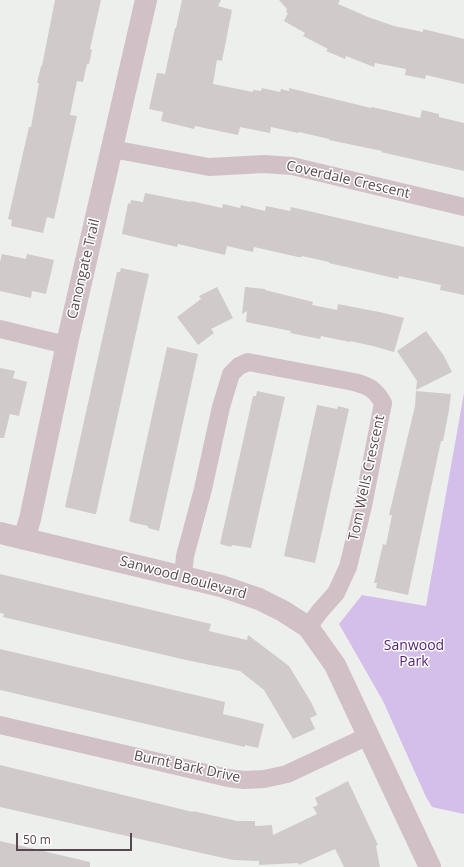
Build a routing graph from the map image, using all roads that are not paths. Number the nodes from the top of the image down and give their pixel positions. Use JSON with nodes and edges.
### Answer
{"nodes":[{"id":1,"x":146,"y":0,"type":"edge"},
{"id":2,"x":112,"y":149,"type":"junction"},
{"id":3,"x":464,"y":207,"type":"edge"},
{"id":4,"x":0,"y":329,"type":"edge"},
{"id":5,"x":66,"y":345,"type":"junction"},
{"id":6,"x":0,"y":533,"type":"edge"},
{"id":7,"x":24,"y":539,"type":"junction"},
{"id":8,"x":183,"y":576,"type":"junction"},
{"id":9,"x":308,"y":627,"type":"junction"},
{"id":10,"x":0,"y":725,"type":"edge"},
{"id":11,"x":368,"y":736,"type":"junction"},
{"id":12,"x":430,"y":867,"type":"edge"}],
"edges":[{"from":1,"to":2,"type":"street","name":"Canongate Trail"},
{"from":2,"to":3,"type":"street","name":"Coverdale Crescent"},
{"from":2,"to":5,"type":"street","name":"Canongate Trail"},
{"from":4,"to":5,"type":"street"},
{"from":5,"to":7,"type":"street","name":"Canongate Trail"},
{"from":6,"to":7,"type":"street","name":"Sanwood Boulevard"},
{"from":7,"to":8,"type":"street","name":"Sanwood Boulevard"},
{"from":8,"to":9,"type":"street","name":"Sanwood Boulevard"},
{"from":8,"to":9,"type":"street","name":"Tom Wells Crescent"},
{"from":9,"to":11,"type":"street","name":"Sanwood Boulevard"},
{"from":10,"to":11,"type":"street","name":"Burnt Bark Drive"},
{"from":11,"to":12,"type":"street","name":"Sanwood Boulevard"}]}
